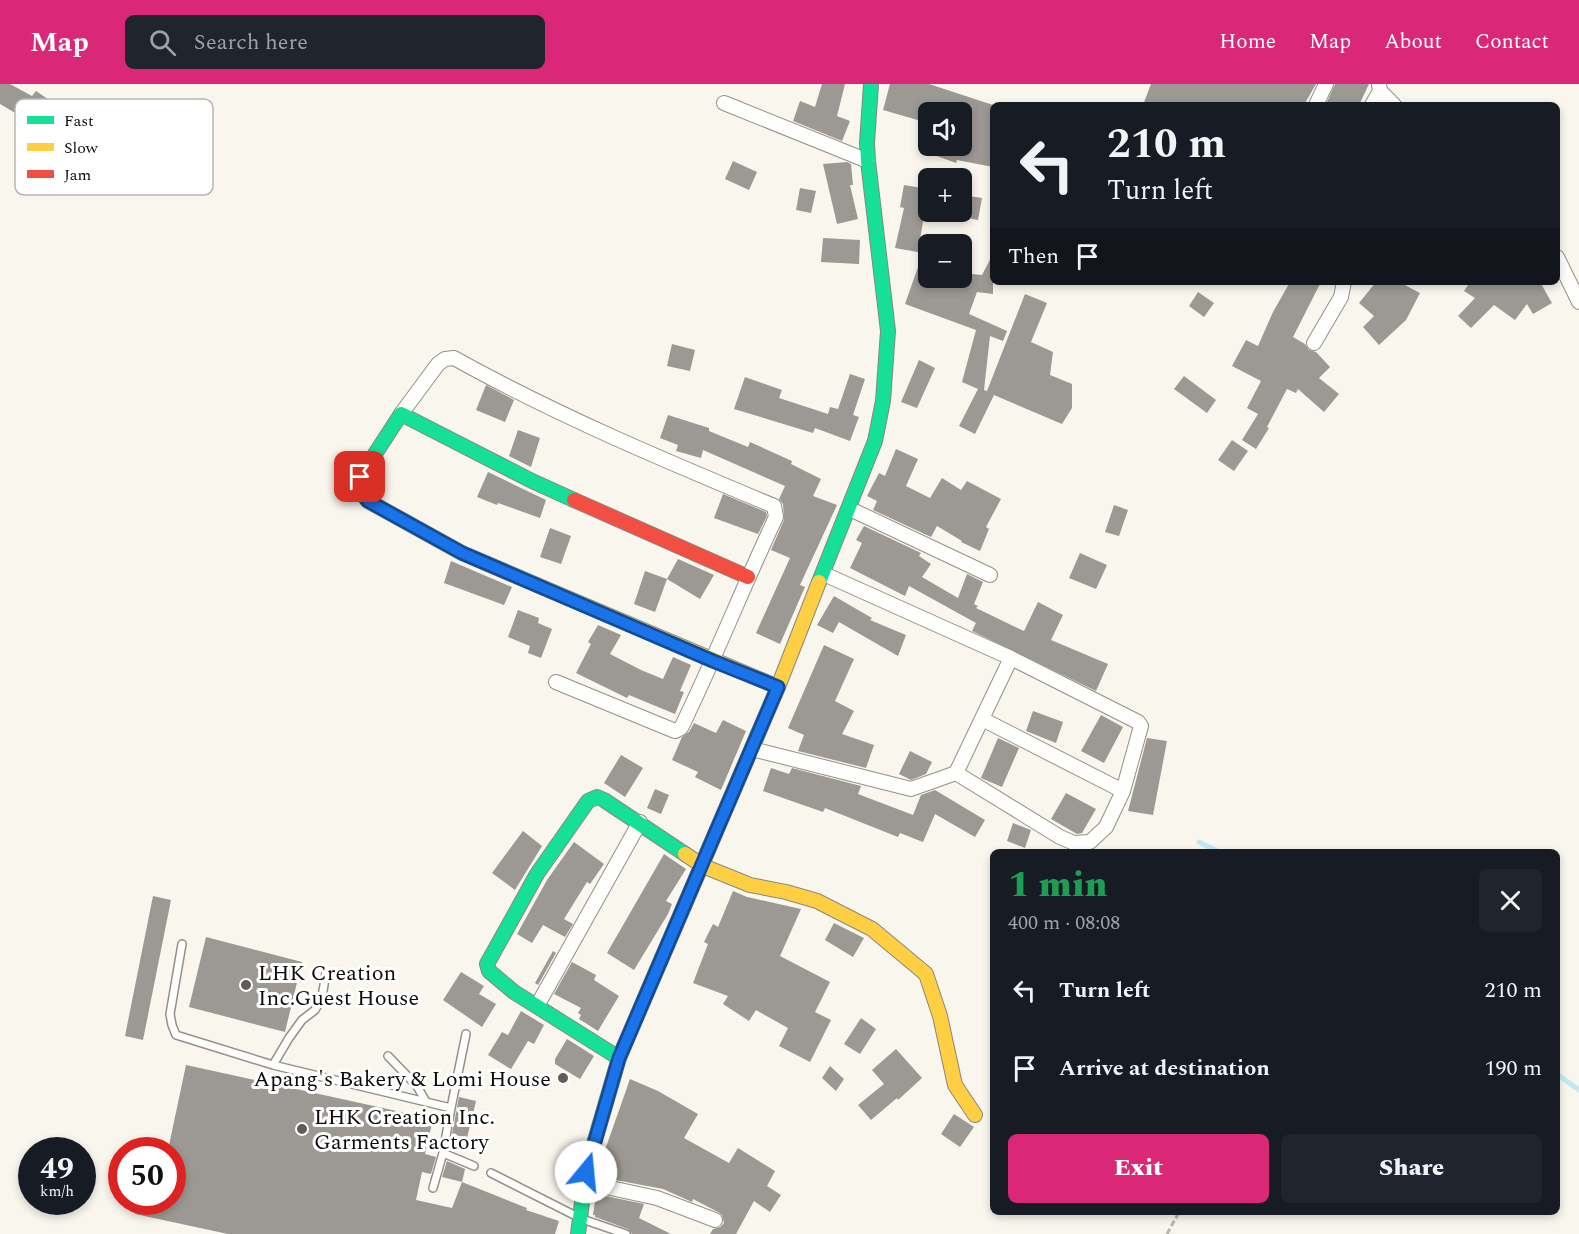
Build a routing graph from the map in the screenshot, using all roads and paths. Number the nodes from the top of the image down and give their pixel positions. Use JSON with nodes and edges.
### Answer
{"nodes":[{"id":1,"x":871,"y":84,"type":"edge"},
{"id":2,"x":1326,"y":84,"type":"edge"},
{"id":3,"x":1380,"y":87,"type":"edge"},
{"id":4,"x":1317,"y":102,"type":"edge"},
{"id":5,"x":1373,"y":102,"type":"edge"},
{"id":6,"x":1392,"y":102,"type":"edge"},
{"id":7,"x":724,"y":103,"type":"dead end"},
{"id":8,"x":868,"y":161,"type":"junction"},
{"id":9,"x":1560,"y":263,"type":"edge"},
{"id":10,"x":1343,"y":285,"type":"edge"},
{"id":11,"x":1579,"y":302,"type":"edge"},
{"id":12,"x":1314,"y":343,"type":"dead end"},
{"id":13,"x":400,"y":414,"type":"junction"},
{"id":14,"x":850,"y":509,"type":"junction"},
{"id":15,"x":824,"y":574,"type":"junction"},
{"id":16,"x":990,"y":575,"type":"dead end"},
{"id":17,"x":748,"y":576,"type":"junction"},
{"id":18,"x":1011,"y":658,"type":"junction"},
{"id":19,"x":713,"y":661,"type":"junction"},
{"id":20,"x":556,"y":682,"type":"dead end"},
{"id":21,"x":778,"y":687,"type":"junction"},
{"id":22,"x":982,"y":718,"type":"junction"},
{"id":23,"x":752,"y":749,"type":"junction"},
{"id":24,"x":956,"y":772,"type":"junction"},
{"id":25,"x":1123,"y":791,"type":"junction"},
{"id":26,"x":640,"y":822,"type":"junction"},
{"id":27,"x":703,"y":866,"type":"junction"},
{"id":28,"x":182,"y":944,"type":"dead end"},
{"id":29,"x":326,"y":973,"type":"dead end"},
{"id":30,"x":537,"y":1006,"type":"junction"},
{"id":31,"x":466,"y":1034,"type":"dead end"},
{"id":32,"x":388,"y":1056,"type":"dead end"},
{"id":33,"x":619,"y":1058,"type":"junction"},
{"id":34,"x":273,"y":1065,"type":"junction"},
{"id":35,"x":426,"y":1102,"type":"junction"},
{"id":36,"x":451,"y":1108,"type":"junction"},
{"id":37,"x":975,"y":1115,"type":"dead end"},
{"id":38,"x":443,"y":1153,"type":"junction"},
{"id":39,"x":474,"y":1166,"type":"dead end"},
{"id":40,"x":491,"y":1173,"type":"dead end"},
{"id":41,"x":583,"y":1182,"type":"junction"},
{"id":42,"x":433,"y":1188,"type":"dead end"},
{"id":43,"x":1177,"y":1215,"type":"edge"},
{"id":44,"x":582,"y":1219,"type":"junction"},
{"id":45,"x":715,"y":1220,"type":"dead end"},
{"id":46,"x":578,"y":1234,"type":"edge"},
{"id":47,"x":626,"y":1234,"type":"edge"},
{"id":48,"x":1167,"y":1234,"type":"edge"}],
"edges":[{"from":1,"to":8,"type":"street"},
{"from":2,"to":4,"type":"street"},
{"from":3,"to":5,"type":"street"},
{"from":3,"to":6,"type":"street"},
{"from":7,"to":8,"type":"street"},
{"from":8,"to":14,"type":"street"},
{"from":9,"to":11,"type":"street"},
{"from":10,"to":12,"type":"street"},
{"from":13,"to":17,"type":"street"},
{"from":13,"to":17,"type":"street"},
{"from":13,"to":19,"type":"street"},
{"from":14,"to":15,"type":"street"},
{"from":14,"to":16,"type":"street"},
{"from":15,"to":18,"type":"street"},
{"from":15,"to":21,"type":"street"},
{"from":17,"to":19,"type":"street"},
{"from":18,"to":22,"type":"street"},
{"from":18,"to":25,"type":"street"},
{"from":19,"to":20,"type":"street"},
{"from":19,"to":21,"type":"street"},
{"from":21,"to":23,"type":"street"},
{"from":22,"to":24,"type":"street"},
{"from":22,"to":25,"type":"street"},
{"from":23,"to":24,"type":"street"},
{"from":23,"to":27,"type":"street"},
{"from":24,"to":25,"type":"street"},
{"from":26,"to":27,"type":"street"},
{"from":26,"to":30,"type":"street"},
{"from":26,"to":30,"type":"street"},
{"from":27,"to":33,"type":"street"},
{"from":27,"to":37,"type":"street"},
{"from":28,"to":34,"type":"lane"},
{"from":29,"to":34,"type":"lane"},
{"from":30,"to":33,"type":"street"},
{"from":31,"to":36,"type":"lane"},
{"from":32,"to":35,"type":"lane"},
{"from":33,"to":41,"type":"street"},
{"from":34,"to":35,"type":"lane"},
{"from":35,"to":36,"type":"lane"},
{"from":36,"to":38,"type":"lane"},
{"from":38,"to":39,"type":"lane"},
{"from":38,"to":42,"type":"lane"},
{"from":40,"to":44,"type":"lane"},
{"from":41,"to":44,"type":"street"},
{"from":41,"to":45,"type":"street"},
{"from":43,"to":48,"type":"path"},
{"from":44,"to":46,"type":"street"},
{"from":44,"to":47,"type":"lane"}]}
